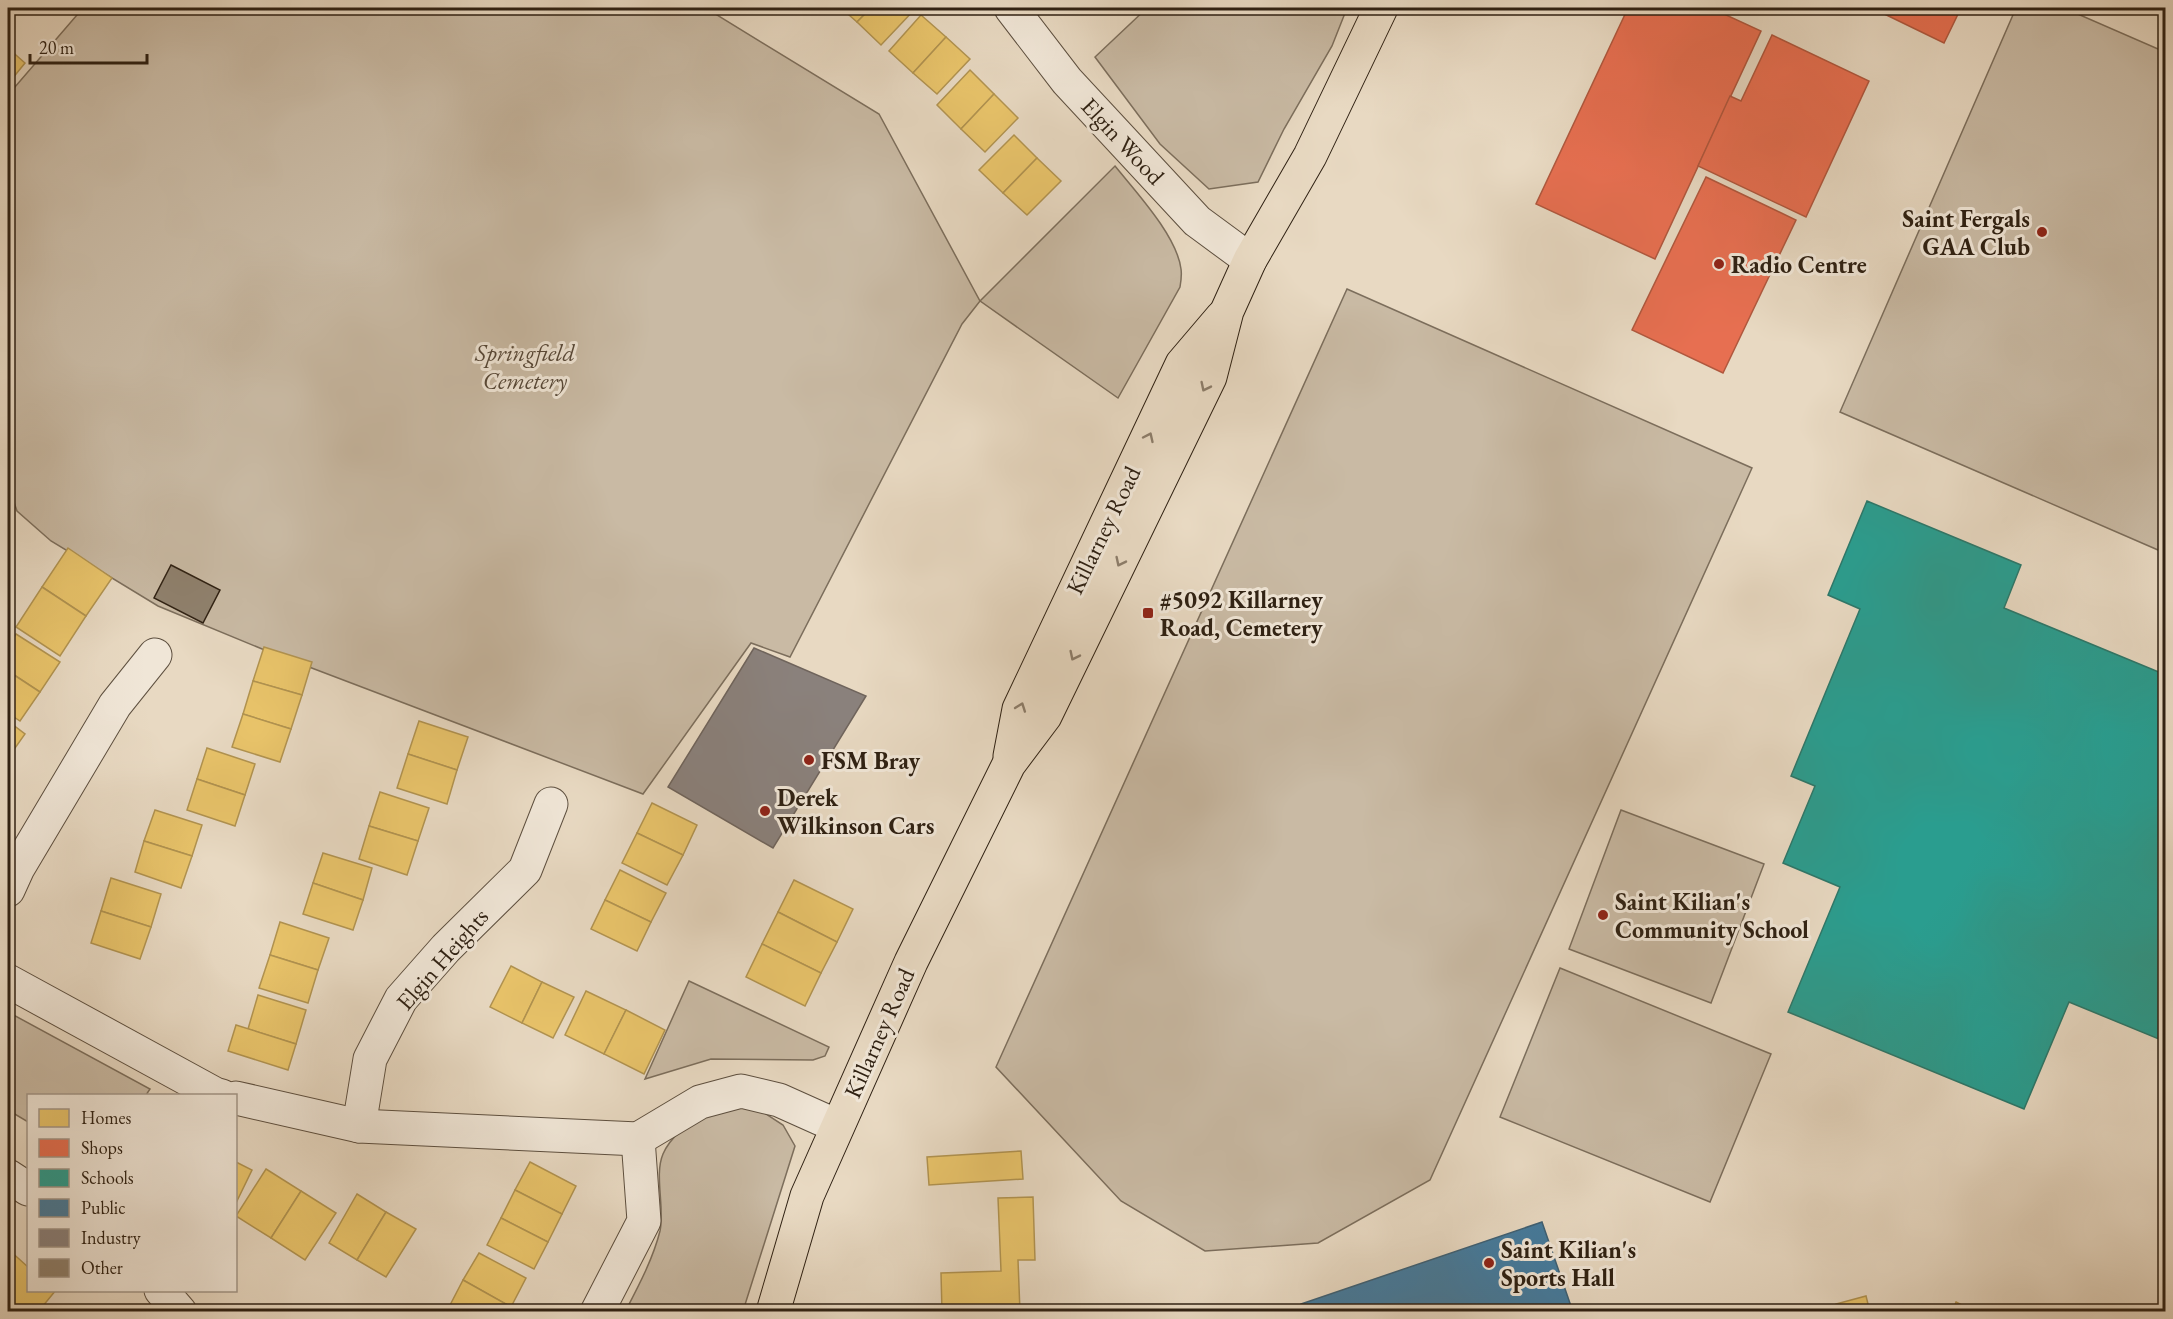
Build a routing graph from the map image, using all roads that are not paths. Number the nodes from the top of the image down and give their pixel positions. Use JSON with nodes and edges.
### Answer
{"nodes":[{"id":1,"x":1011,"y":8,"type":"edge"},
{"id":2,"x":1381,"y":8,"type":"edge"},
{"id":3,"x":1250,"y":260,"type":"junction"},
{"id":4,"x":155,"y":655,"type":"dead end"},
{"id":5,"x":551,"y":804,"type":"dead end"},
{"id":6,"x":8,"y":890,"type":"edge"},
{"id":7,"x":8,"y":981,"type":"edge"},
{"id":8,"x":215,"y":1094,"type":"edge"},
{"id":9,"x":237,"y":1098,"type":"edge"},
{"id":10,"x":359,"y":1126,"type":"junction"},
{"id":11,"x":837,"y":1126,"type":"junction"},
{"id":12,"x":638,"y":1139,"type":"junction"},
{"id":13,"x":8,"y":1176,"type":"edge"},
{"id":14,"x":27,"y":1188,"type":"edge"},
{"id":15,"x":163,"y":1292,"type":"edge"},
{"id":16,"x":180,"y":1311,"type":"edge"},
{"id":17,"x":597,"y":1311,"type":"edge"},
{"id":18,"x":773,"y":1311,"type":"edge"}],
"edges":[{"from":1,"to":3,"type":"street","name":"Elgin Wood"},
{"from":2,"to":3,"type":"main road","name":"Killarney Road"},
{"from":3,"to":11,"type":"main road","name":"Killarney Road"},
{"from":4,"to":6,"type":"street"},
{"from":5,"to":10,"type":"street","name":"Elgin Heights"},
{"from":7,"to":8,"type":"street"},
{"from":9,"to":10,"type":"street"},
{"from":10,"to":12,"type":"street"},
{"from":11,"to":12,"type":"street"},
{"from":11,"to":18,"type":"main road","name":"Killarney Road"},
{"from":12,"to":17,"type":"street"},
{"from":13,"to":14,"type":"street"},
{"from":15,"to":16,"type":"street"}]}
